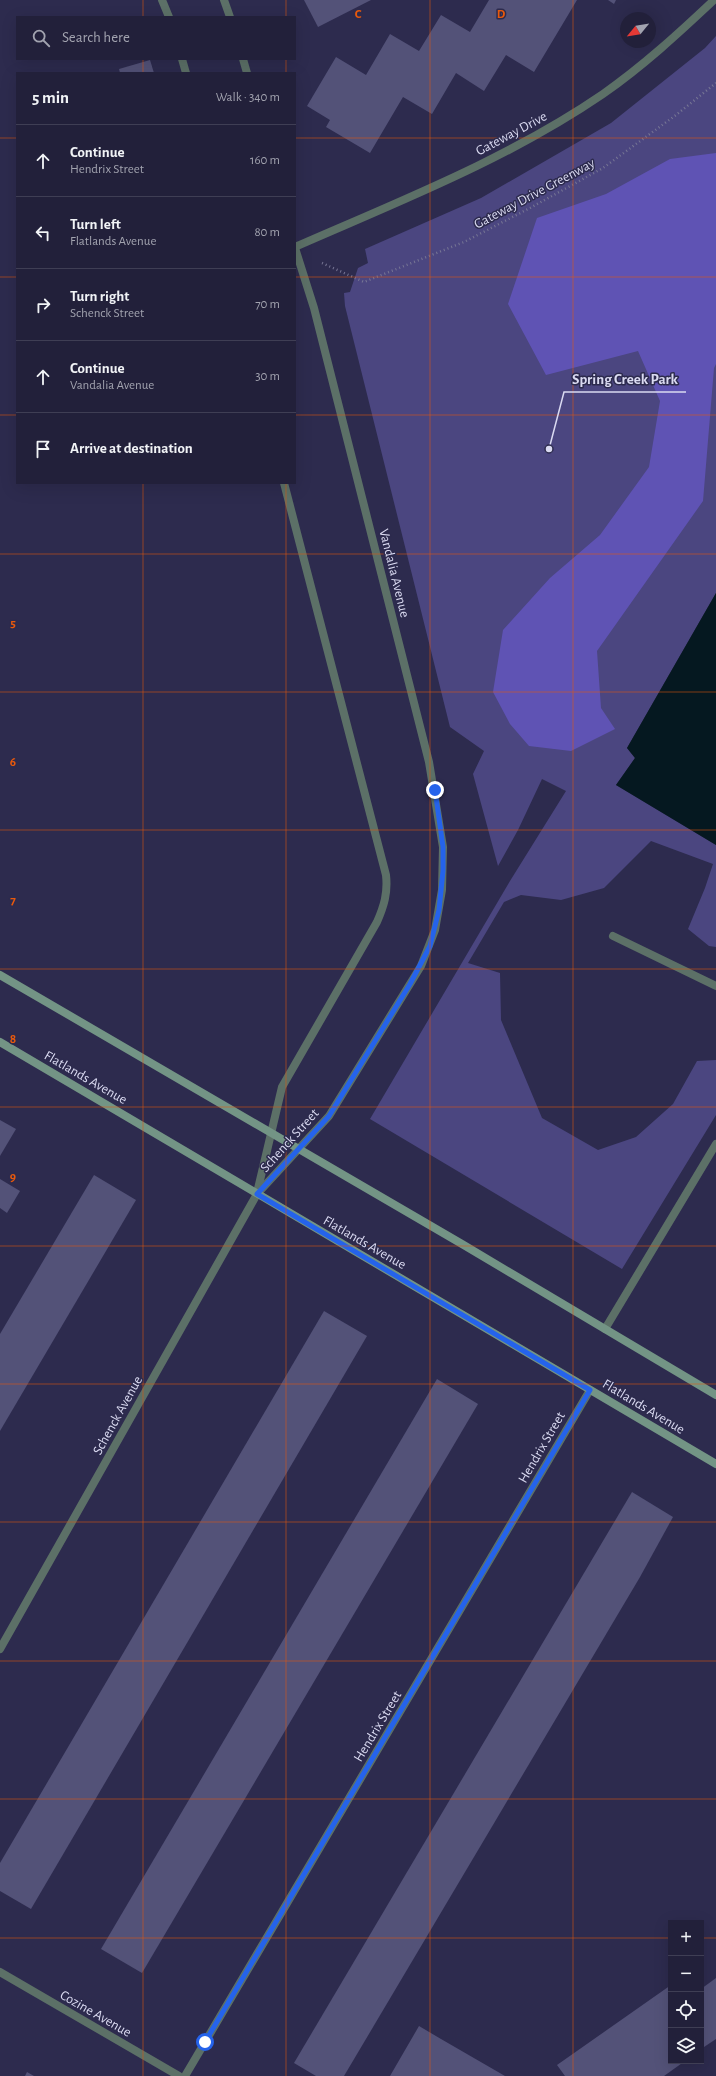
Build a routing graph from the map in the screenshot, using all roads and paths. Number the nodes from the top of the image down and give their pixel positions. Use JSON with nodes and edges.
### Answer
{"nodes":[{"id":1,"x":162,"y":0,"type":"edge"},
{"id":2,"x":224,"y":0,"type":"edge"},
{"id":3,"x":714,"y":0,"type":"edge"},
{"id":4,"x":169,"y":16,"type":"edge"},
{"id":5,"x":230,"y":16,"type":"edge"},
{"id":6,"x":182,"y":60,"type":"edge"},
{"id":7,"x":243,"y":60,"type":"edge"},
{"id":8,"x":186,"y":72,"type":"edge"},
{"id":9,"x":247,"y":72,"type":"edge"},
{"id":10,"x":716,"y":83,"type":"edge"},
{"id":11,"x":296,"y":248,"type":"edge"},
{"id":12,"x":296,"y":251,"type":"edge"},
{"id":13,"x":344,"y":274,"type":"dead end"},
{"id":14,"x":284,"y":484,"type":"edge"},
{"id":15,"x":439,"y":910,"type":"joint"},
{"id":16,"x":613,"y":936,"type":"dead end"},
{"id":17,"x":0,"y":975,"type":"edge"},
{"id":18,"x":716,"y":986,"type":"edge"},
{"id":19,"x":0,"y":1042,"type":"edge"},
{"id":20,"x":270,"y":1134,"type":"junction"},
{"id":21,"x":716,"y":1144,"type":"edge"},
{"id":22,"x":298,"y":1149,"type":"junction"},
{"id":23,"x":257,"y":1194,"type":"junction"},
{"id":24,"x":605,"y":1329,"type":"junction"},
{"id":25,"x":590,"y":1390,"type":"junction"},
{"id":26,"x":716,"y":1395,"type":"edge"},
{"id":27,"x":716,"y":1464,"type":"edge"},
{"id":28,"x":0,"y":1649,"type":"edge"},
{"id":29,"x":0,"y":1972,"type":"edge"},
{"id":30,"x":179,"y":2076,"type":"edge"},
{"id":31,"x":185,"y":2076,"type":"edge"}],
"edges":[{"from":1,"to":4,"type":"street"},
{"from":2,"to":5,"type":"street"},
{"from":3,"to":11,"type":"street","name":"Gateway Drive"},
{"from":6,"to":8,"type":"street"},
{"from":7,"to":9,"type":"street"},
{"from":10,"to":13,"type":"path","name":"Gateway Drive Greenway"},
{"from":12,"to":15,"type":"street","name":"Vandalia Avenue"},
{"from":14,"to":20,"type":"street","name":"Schenck Street"},
{"from":15,"to":22,"type":"street","name":"Schenck Street"},
{"from":16,"to":18,"type":"street"},
{"from":17,"to":20,"type":"main road"},
{"from":19,"to":23,"type":"main road","name":"Flatlands Avenue"},
{"from":20,"to":22,"type":"main road"},
{"from":20,"to":23,"type":"street","name":"Schenck Street"},
{"from":21,"to":24,"type":"street"},
{"from":22,"to":23,"type":"street","name":"Schenck Street"},
{"from":22,"to":24,"type":"main road"},
{"from":23,"to":25,"type":"main road","name":"Flatlands Avenue"},
{"from":23,"to":28,"type":"street","name":"Schenck Avenue"},
{"from":24,"to":26,"type":"main road"},
{"from":25,"to":27,"type":"main road","name":"Flatlands Avenue"},
{"from":25,"to":31,"type":"street","name":"Hendrix Street"},
{"from":29,"to":30,"type":"street","name":"Cozine Avenue"}]}
